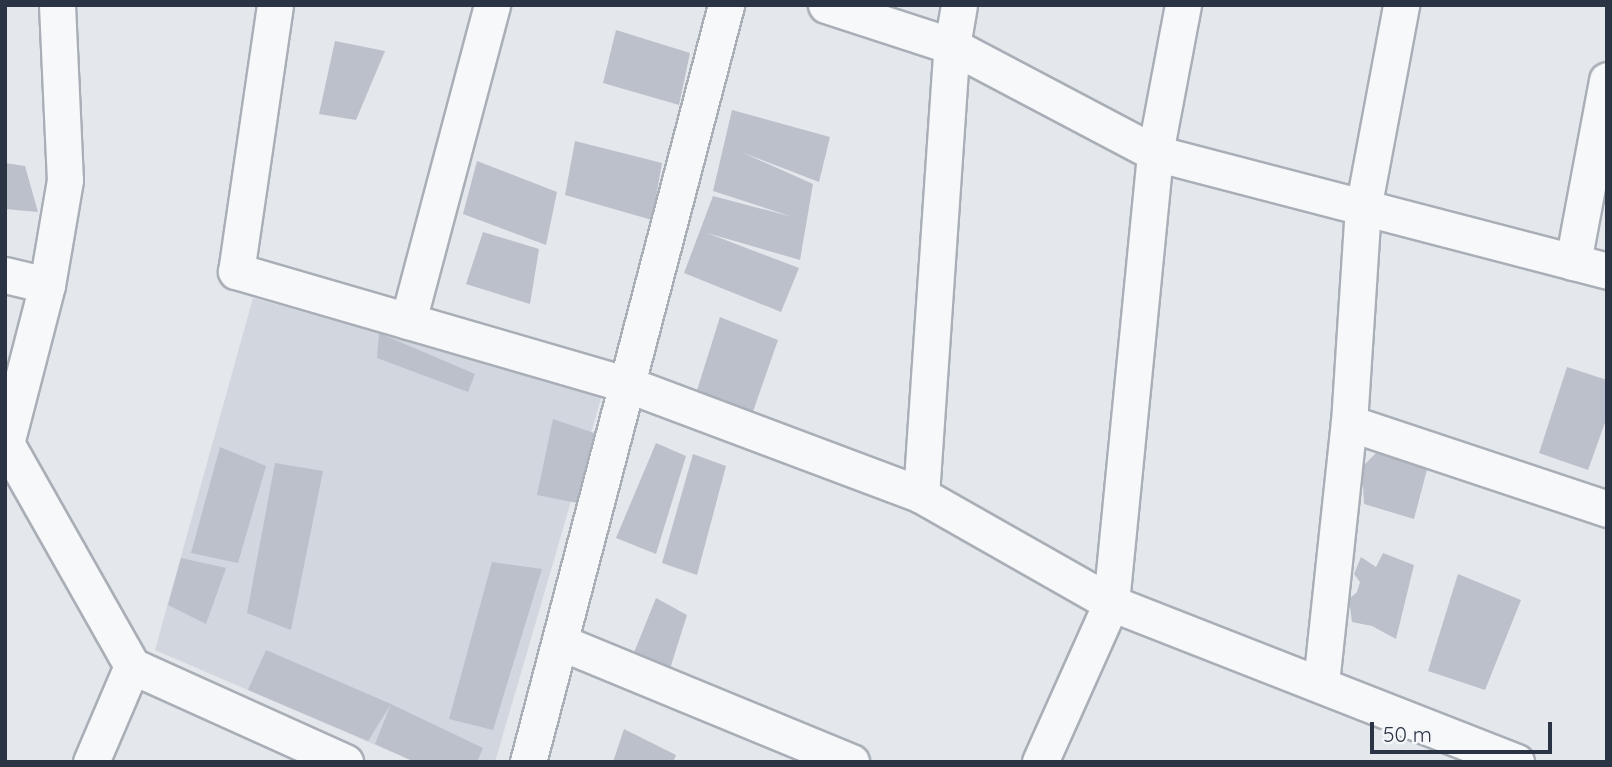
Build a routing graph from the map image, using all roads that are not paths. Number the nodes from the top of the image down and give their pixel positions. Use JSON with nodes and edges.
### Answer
{"nodes":[{"id":1,"x":57,"y":5,"type":"edge"},
{"id":2,"x":275,"y":5,"type":"edge"},
{"id":3,"x":492,"y":5,"type":"edge"},
{"id":4,"x":726,"y":5,"type":"edge"},
{"id":5,"x":826,"y":5,"type":"edge"},
{"id":6,"x":958,"y":5,"type":"edge"},
{"id":7,"x":1183,"y":5,"type":"edge"},
{"id":8,"x":1401,"y":5,"type":"edge"},
{"id":9,"x":952,"y":46,"type":"junction"},
{"id":10,"x":1607,"y":80,"type":"edge"},
{"id":11,"x":1155,"y":153,"type":"junction"},
{"id":12,"x":1363,"y":209,"type":"junction"},
{"id":13,"x":1573,"y":262,"type":"junction"},
{"id":14,"x":1607,"y":271,"type":"edge"},
{"id":15,"x":5,"y":275,"type":"edge"},
{"id":16,"x":47,"y":285,"type":"junction"},
{"id":17,"x":408,"y":321,"type":"junction"},
{"id":18,"x":629,"y":385,"type":"junction"},
{"id":19,"x":1349,"y":423,"type":"junction"},
{"id":20,"x":920,"y":495,"type":"junction"},
{"id":21,"x":1607,"y":509,"type":"edge"},
{"id":22,"x":1111,"y":603,"type":"junction"},
{"id":23,"x":560,"y":642,"type":"junction"},
{"id":24,"x":132,"y":666,"type":"junction"},
{"id":25,"x":1321,"y":683,"type":"junction"},
{"id":26,"x":296,"y":752,"type":"edge"},
{"id":27,"x":91,"y":762,"type":"edge"},
{"id":28,"x":345,"y":762,"type":"edge"},
{"id":29,"x":528,"y":762,"type":"edge"},
{"id":30,"x":851,"y":762,"type":"edge"},
{"id":31,"x":1040,"y":762,"type":"edge"},
{"id":32,"x":1516,"y":762,"type":"edge"}],
"edges":[{"from":1,"to":16,"type":"street"},
{"from":2,"to":17,"type":"street"},
{"from":3,"to":17,"type":"street"},
{"from":4,"to":18,"type":"street"},
{"from":5,"to":9,"type":"street"},
{"from":6,"to":9,"type":"street"},
{"from":7,"to":11,"type":"street"},
{"from":8,"to":12,"type":"street"},
{"from":9,"to":11,"type":"street"},
{"from":9,"to":20,"type":"street"},
{"from":10,"to":13,"type":"street"},
{"from":11,"to":12,"type":"street"},
{"from":11,"to":22,"type":"street"},
{"from":12,"to":13,"type":"street"},
{"from":12,"to":19,"type":"street"},
{"from":13,"to":14,"type":"street"},
{"from":15,"to":16,"type":"street"},
{"from":16,"to":24,"type":"street"},
{"from":17,"to":18,"type":"street"},
{"from":18,"to":20,"type":"street"},
{"from":18,"to":23,"type":"street"},
{"from":19,"to":21,"type":"street"},
{"from":19,"to":25,"type":"street"},
{"from":20,"to":22,"type":"street"},
{"from":22,"to":25,"type":"street"},
{"from":22,"to":31,"type":"street"},
{"from":23,"to":29,"type":"street"},
{"from":23,"to":30,"type":"street"},
{"from":24,"to":26,"type":"street"},
{"from":24,"to":27,"type":"street"},
{"from":25,"to":32,"type":"street"},
{"from":26,"to":28,"type":"street"}]}
